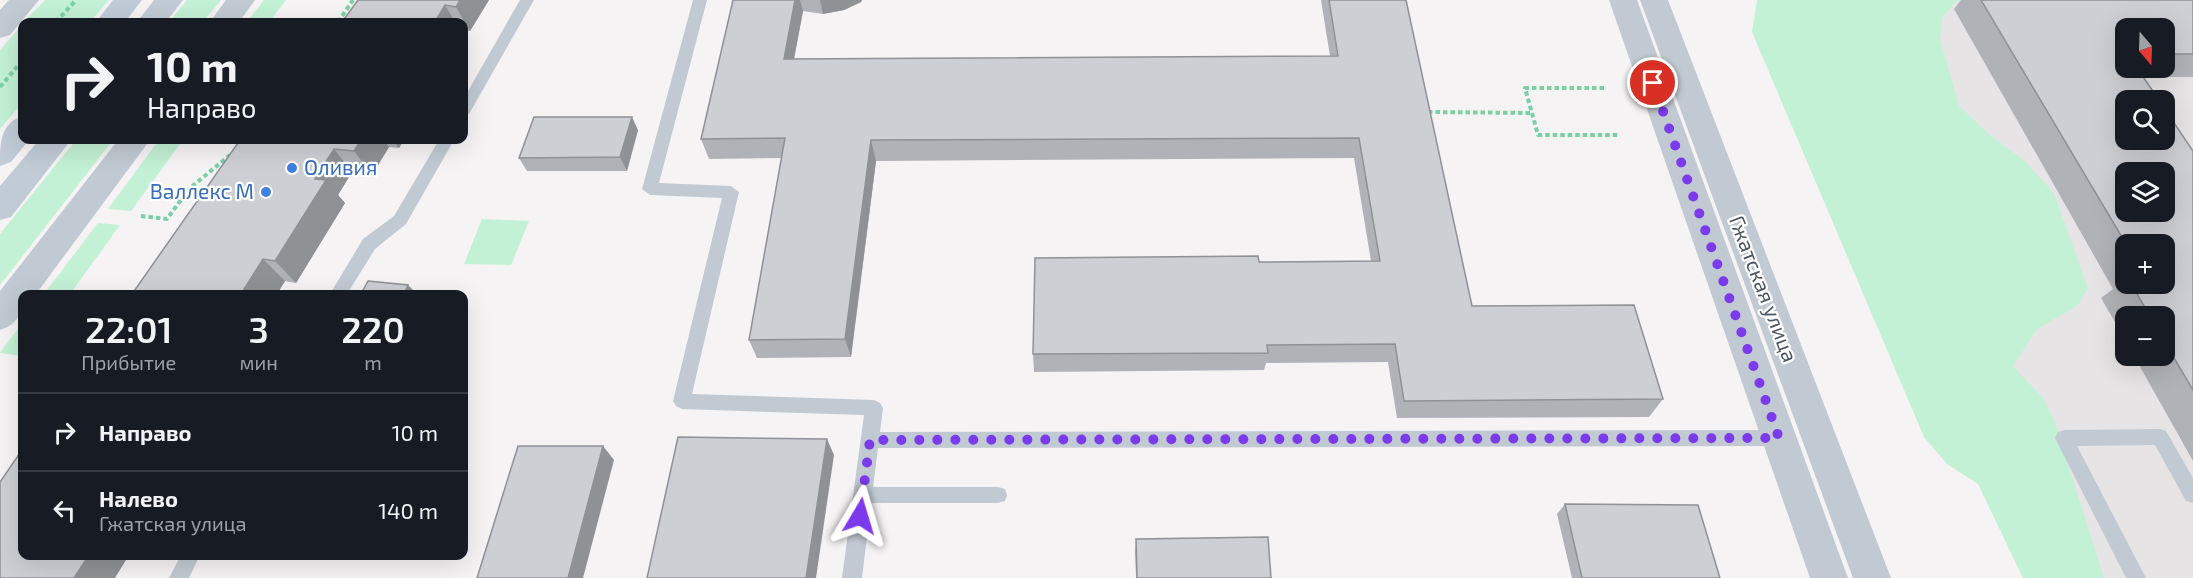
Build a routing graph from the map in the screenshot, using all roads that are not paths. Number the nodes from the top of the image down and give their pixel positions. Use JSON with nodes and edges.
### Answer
{"nodes":[{"id":1,"x":25,"y":0,"type":"edge"},
{"id":2,"x":129,"y":0,"type":"edge"},
{"id":3,"x":169,"y":0,"type":"edge"},
{"id":4,"x":242,"y":0,"type":"edge"},
{"id":5,"x":527,"y":0,"type":"edge"},
{"id":6,"x":700,"y":0,"type":"edge"},
{"id":7,"x":1623,"y":0,"type":"edge"},
{"id":8,"x":1654,"y":0,"type":"edge"},
{"id":9,"x":113,"y":18,"type":"edge"},
{"id":10,"x":154,"y":18,"type":"edge"},
{"id":11,"x":227,"y":18,"type":"edge"},
{"id":12,"x":0,"y":28,"type":"edge"},
{"id":13,"x":468,"y":103,"type":"edge"},
{"id":14,"x":18,"y":132,"type":"edge"},
{"id":15,"x":53,"y":144,"type":"edge"},
{"id":16,"x":132,"y":144,"type":"edge"},
{"id":17,"x":444,"y":144,"type":"edge"},
{"id":18,"x":0,"y":154,"type":"edge"},
{"id":19,"x":0,"y":208,"type":"edge"},
{"id":20,"x":20,"y":290,"type":"edge"},
{"id":21,"x":340,"y":290,"type":"edge"},
{"id":22,"x":18,"y":293,"type":"edge"},
{"id":23,"x":0,"y":316,"type":"edge"},
{"id":24,"x":1779,"y":438,"type":"junction"},
{"id":25,"x":870,"y":440,"type":"junction"},
{"id":26,"x":863,"y":495,"type":"junction"},
{"id":27,"x":998,"y":495,"type":"dead end"},
{"id":28,"x":2193,"y":495,"type":"edge"},
{"id":29,"x":188,"y":560,"type":"edge"},
{"id":30,"x":179,"y":578,"type":"edge"},
{"id":31,"x":852,"y":578,"type":"edge"},
{"id":32,"x":1829,"y":578,"type":"edge"},
{"id":33,"x":1872,"y":578,"type":"edge"},
{"id":34,"x":2136,"y":578,"type":"edge"}],
"edges":[{"from":1,"to":12,"type":"street"},
{"from":2,"to":9,"type":"main road"},
{"from":3,"to":10,"type":"main road"},
{"from":4,"to":11,"type":"street"},
{"from":5,"to":13,"type":"lane"},
{"from":6,"to":25,"type":"lane"},
{"from":7,"to":24,"type":"street","name":"Гжатская улица"},
{"from":8,"to":33,"type":"street","name":"Гжатская улица"},
{"from":14,"to":18,"type":"main road"},
{"from":15,"to":19,"type":"main road"},
{"from":16,"to":20,"type":"street"},
{"from":17,"to":21,"type":"lane"},
{"from":22,"to":23,"type":"street"},
{"from":24,"to":25,"type":"lane"},
{"from":24,"to":32,"type":"street","name":"Гжатская улица"},
{"from":25,"to":26,"type":"lane"},
{"from":26,"to":27,"type":"lane"},
{"from":26,"to":31,"type":"lane"},
{"from":28,"to":34,"type":"lane"},
{"from":29,"to":30,"type":"lane"}]}
